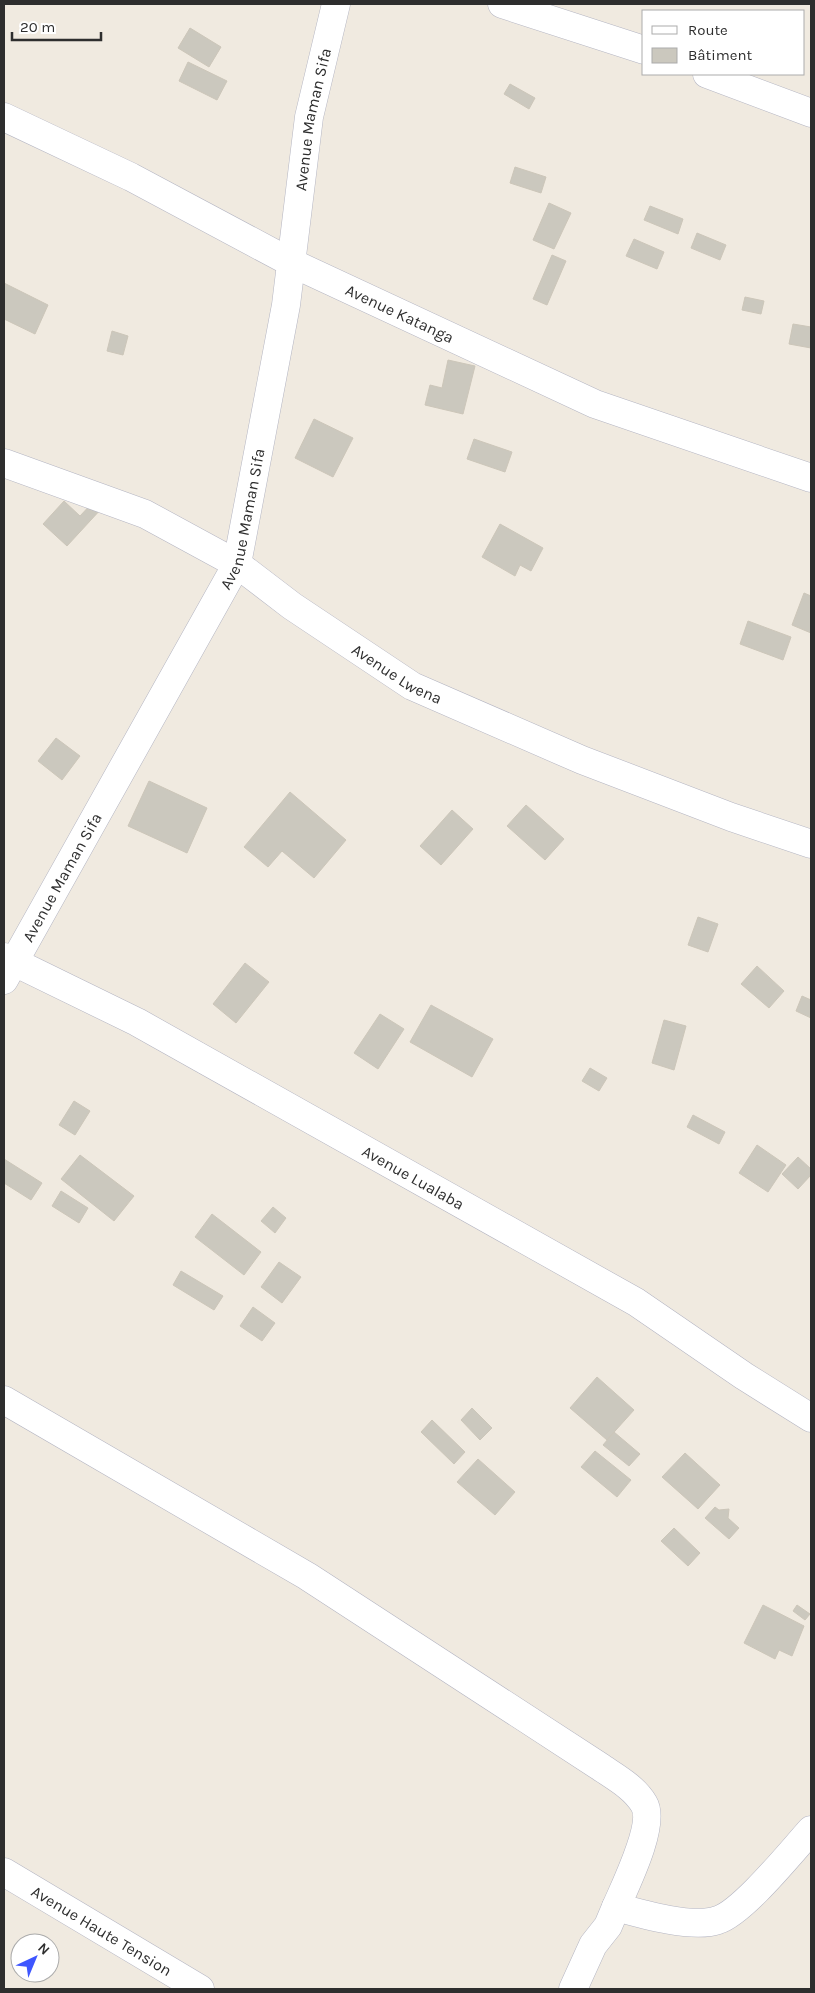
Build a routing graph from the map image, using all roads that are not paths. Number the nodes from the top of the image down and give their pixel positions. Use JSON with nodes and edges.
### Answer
{"nodes":[{"id":1,"x":336,"y":4,"type":"edge"},
{"id":2,"x":502,"y":4,"type":"edge"},
{"id":3,"x":642,"y":49,"type":"edge"},
{"id":4,"x":710,"y":75,"type":"edge"},
{"id":5,"x":811,"y":113,"type":"edge"},
{"id":6,"x":4,"y":117,"type":"edge"},
{"id":7,"x":292,"y":263,"type":"junction"},
{"id":8,"x":4,"y":463,"type":"edge"},
{"id":9,"x":811,"y":478,"type":"edge"},
{"id":10,"x":237,"y":564,"type":"junction"},
{"id":11,"x":811,"y":844,"type":"edge"},
{"id":12,"x":7,"y":966,"type":"edge"},
{"id":13,"x":4,"y":1400,"type":"edge"},
{"id":14,"x":811,"y":1418,"type":"edge"},
{"id":15,"x":811,"y":1830,"type":"edge"},
{"id":16,"x":4,"y":1872,"type":"edge"},
{"id":17,"x":616,"y":1907,"type":"junction"},
{"id":18,"x":200,"y":1989,"type":"edge"},
{"id":19,"x":573,"y":1989,"type":"edge"}],
"edges":[{"from":1,"to":7,"type":"street","name":"Avenue Maman Sifa"},
{"from":2,"to":3,"type":"street"},
{"from":4,"to":5,"type":"street"},
{"from":6,"to":7,"type":"street","name":"Avenue Katanga"},
{"from":7,"to":9,"type":"street","name":"Avenue Katanga"},
{"from":7,"to":10,"type":"street","name":"Avenue Maman Sifa"},
{"from":8,"to":10,"type":"street","name":"Avenue Lwena"},
{"from":10,"to":11,"type":"street","name":"Avenue Lwena"},
{"from":10,"to":12,"type":"street","name":"Avenue Maman Sifa"},
{"from":12,"to":14,"type":"street","name":"Avenue Lualaba"},
{"from":13,"to":17,"type":"street"},
{"from":15,"to":17,"type":"street"},
{"from":16,"to":18,"type":"street","name":"Avenue Haute Tension"},
{"from":17,"to":19,"type":"street"}]}
